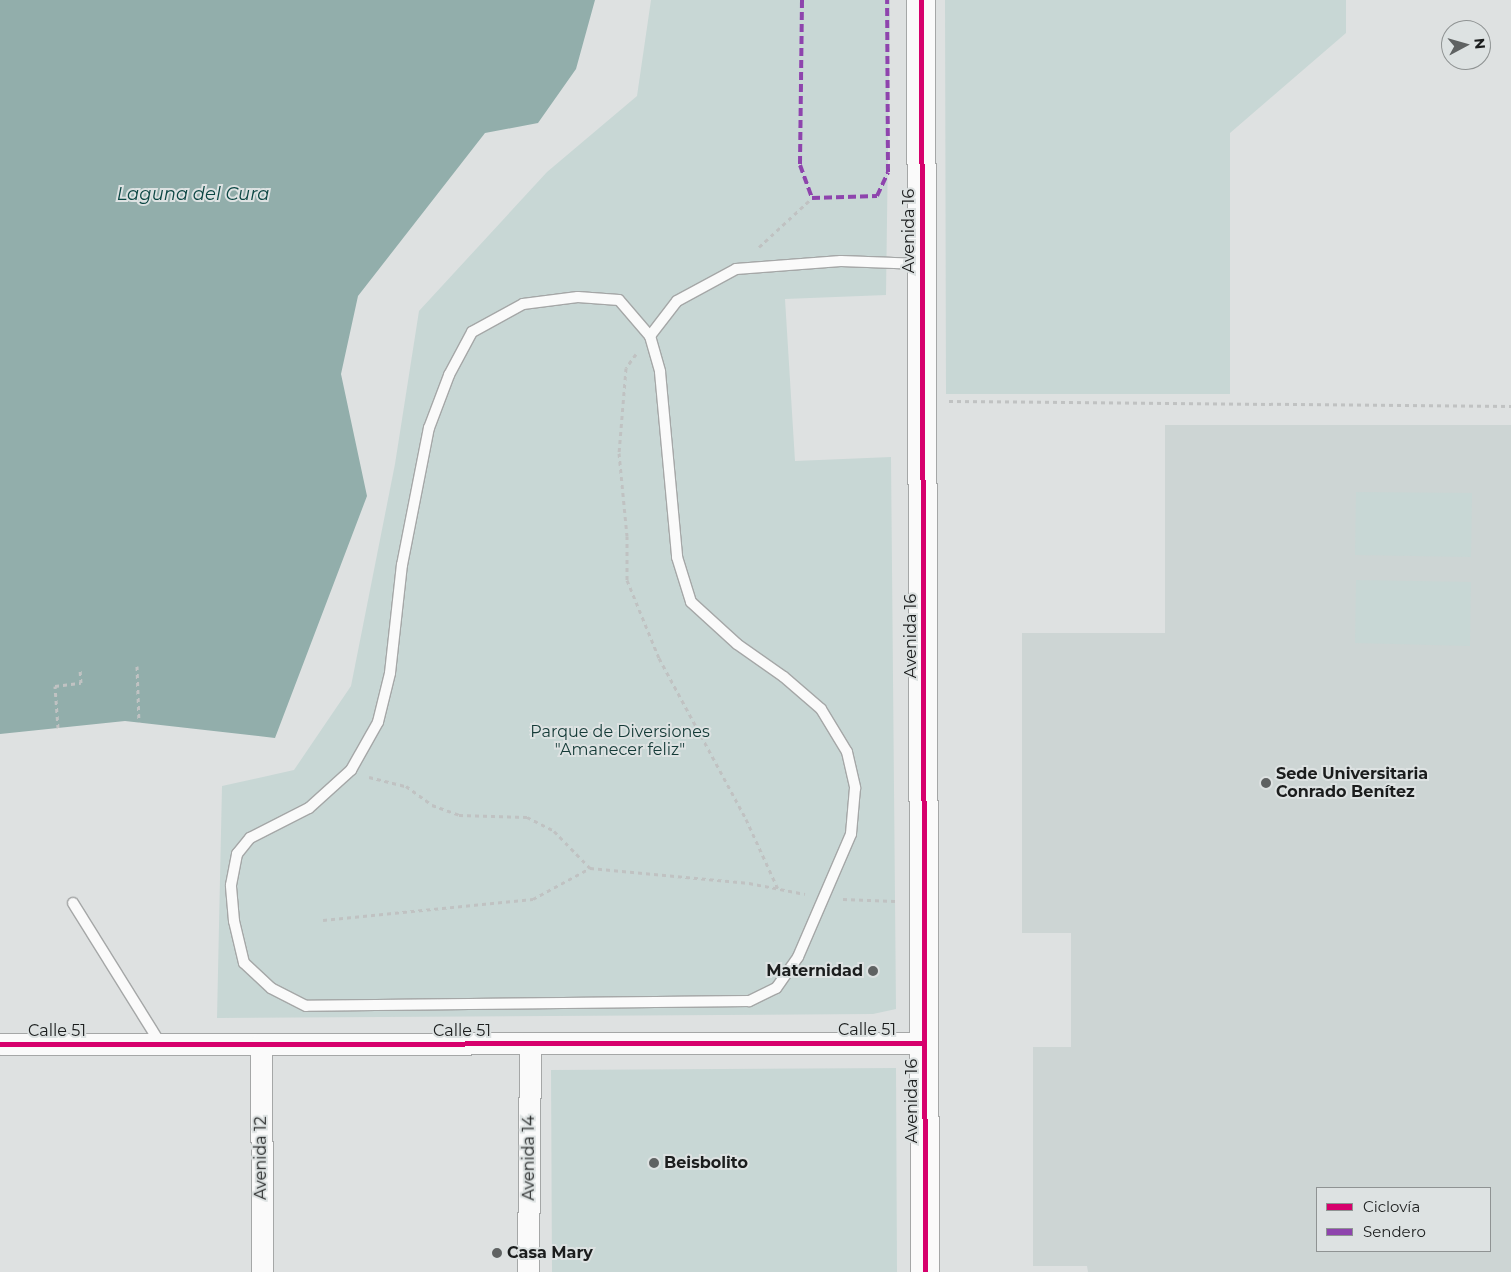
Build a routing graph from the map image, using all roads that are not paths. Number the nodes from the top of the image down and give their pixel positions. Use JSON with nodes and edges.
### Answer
{"nodes":[{"id":1,"x":921,"y":0,"type":"edge"},
{"id":2,"x":922,"y":264,"type":"junction"},
{"id":3,"x":650,"y":336,"type":"junction"},
{"id":4,"x":73,"y":903,"type":"dead end"},
{"id":5,"x":530,"y":1043,"type":"junction"},
{"id":6,"x":924,"y":1043,"type":"junction"},
{"id":7,"x":0,"y":1044,"type":"edge"},
{"id":8,"x":160,"y":1044,"type":"junction"},
{"id":9,"x":261,"y":1044,"type":"junction"},
{"id":10,"x":262,"y":1272,"type":"edge"},
{"id":11,"x":528,"y":1272,"type":"edge"},
{"id":12,"x":925,"y":1272,"type":"edge"}],
"edges":[{"from":1,"to":2,"type":"street","name":"Avenida 16"},
{"from":2,"to":3,"type":"lane"},
{"from":2,"to":6,"type":"street","name":"Avenida 16"},
{"from":3,"to":3,"type":"lane"},
{"from":4,"to":8,"type":"lane"},
{"from":5,"to":6,"type":"street","name":"Calle 51"},
{"from":5,"to":9,"type":"street","name":"Calle 51"},
{"from":5,"to":11,"type":"street","name":"Avenida 14"},
{"from":6,"to":12,"type":"street","name":"Avenida 16"},
{"from":7,"to":8,"type":"street","name":"Calle 51"},
{"from":8,"to":9,"type":"street","name":"Calle 51"},
{"from":9,"to":10,"type":"street","name":"Avenida 12"}]}
